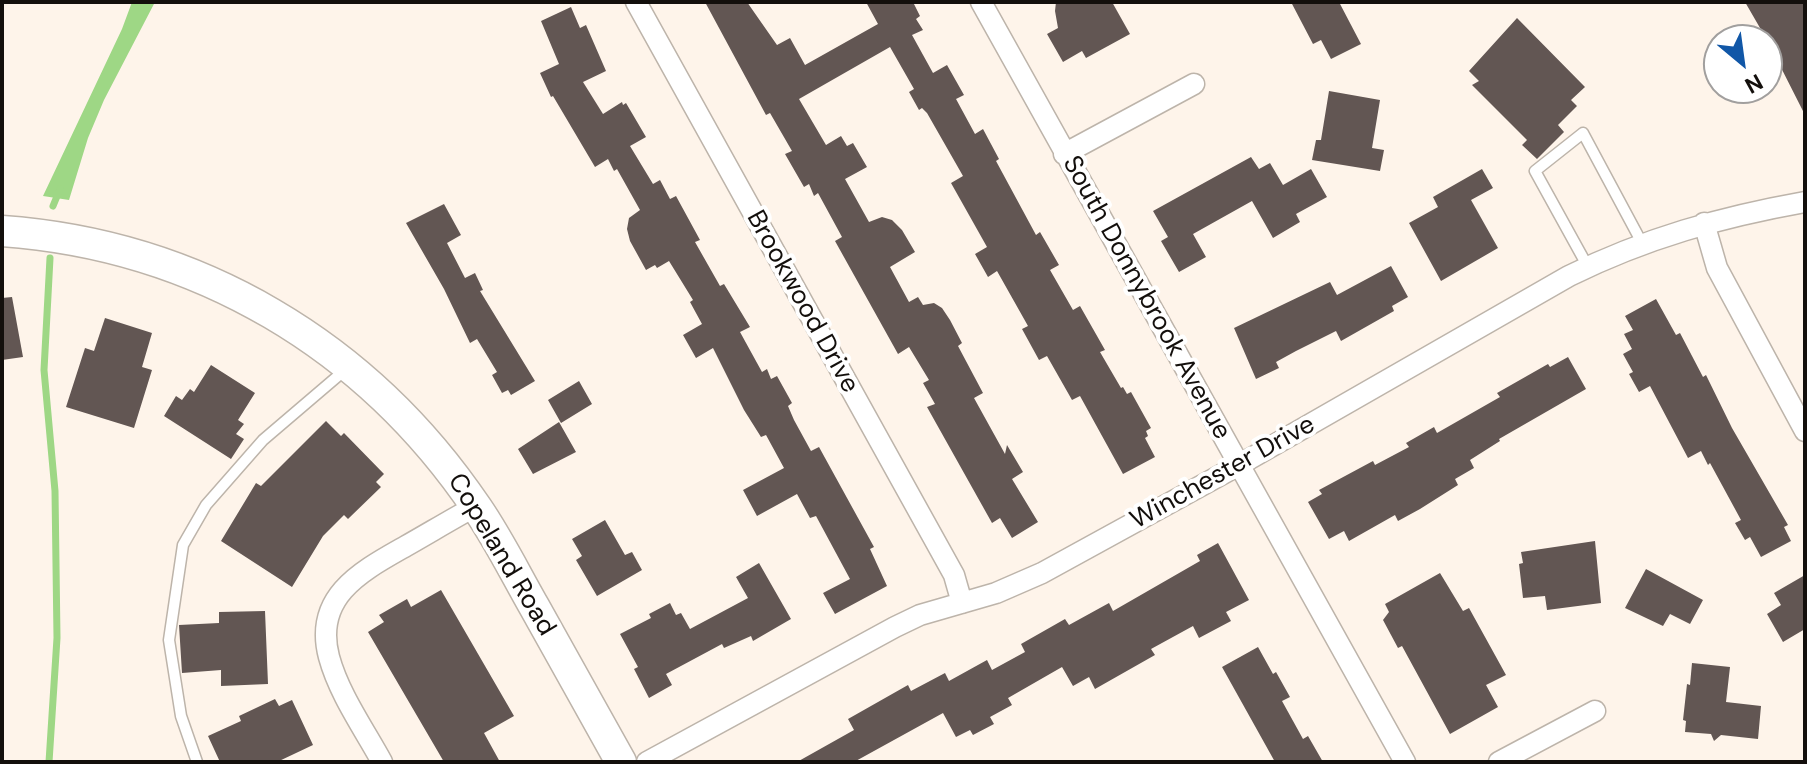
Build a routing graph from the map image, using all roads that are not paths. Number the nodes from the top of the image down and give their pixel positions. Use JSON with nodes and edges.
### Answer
{"nodes":[{"id":1,"x":636,"y":2,"type":"edge"},
{"id":2,"x":981,"y":2,"type":"edge"},
{"id":3,"x":1194,"y":84,"type":"dead end"},
{"id":4,"x":1064,"y":154,"type":"junction"},
{"id":5,"x":1805,"y":202,"type":"edge"},
{"id":6,"x":1704,"y":223,"type":"junction"},
{"id":7,"x":2,"y":231,"type":"edge"},
{"id":8,"x":1642,"y":243,"type":"junction"},
{"id":9,"x":1588,"y":267,"type":"junction"},
{"id":10,"x":350,"y":367,"type":"junction"},
{"id":11,"x":1805,"y":431,"type":"edge"},
{"id":12,"x":1239,"y":465,"type":"junction"},
{"id":13,"x":476,"y":506,"type":"junction"},
{"id":14,"x":962,"y":603,"type":"junction"},
{"id":15,"x":1595,"y":711,"type":"dead end"},
{"id":16,"x":197,"y":762,"type":"edge"},
{"id":17,"x":382,"y":762,"type":"edge"},
{"id":18,"x":621,"y":762,"type":"edge"},
{"id":19,"x":647,"y":762,"type":"edge"},
{"id":20,"x":1405,"y":762,"type":"edge"},
{"id":21,"x":1499,"y":762,"type":"edge"}],
"edges":[{"from":1,"to":14,"type":"street","name":"Brookwood Drive"},
{"from":2,"to":4,"type":"street","name":"South Donnybrook Avenue"},
{"from":3,"to":4,"type":"street"},
{"from":4,"to":12,"type":"street","name":"South Donnybrook Avenue"},
{"from":5,"to":6,"type":"street","name":"Winchester Drive"},
{"from":6,"to":8,"type":"street","name":"Winchester Drive"},
{"from":6,"to":11,"type":"street"},
{"from":7,"to":10,"type":"street","name":"Copeland Road"},
{"from":8,"to":9,"type":"street","name":"Winchester Drive"},
{"from":8,"to":9,"type":"lane"},
{"from":9,"to":12,"type":"street","name":"Winchester Drive"},
{"from":10,"to":13,"type":"street","name":"Copeland Road"},
{"from":10,"to":16,"type":"lane"},
{"from":12,"to":14,"type":"street","name":"Winchester Drive"},
{"from":12,"to":20,"type":"street","name":"South Donnybrook Avenue"},
{"from":13,"to":17,"type":"street"},
{"from":13,"to":18,"type":"street","name":"Copeland Road"},
{"from":14,"to":19,"type":"street","name":"Winchester Drive"},
{"from":15,"to":21,"type":"street"}]}
